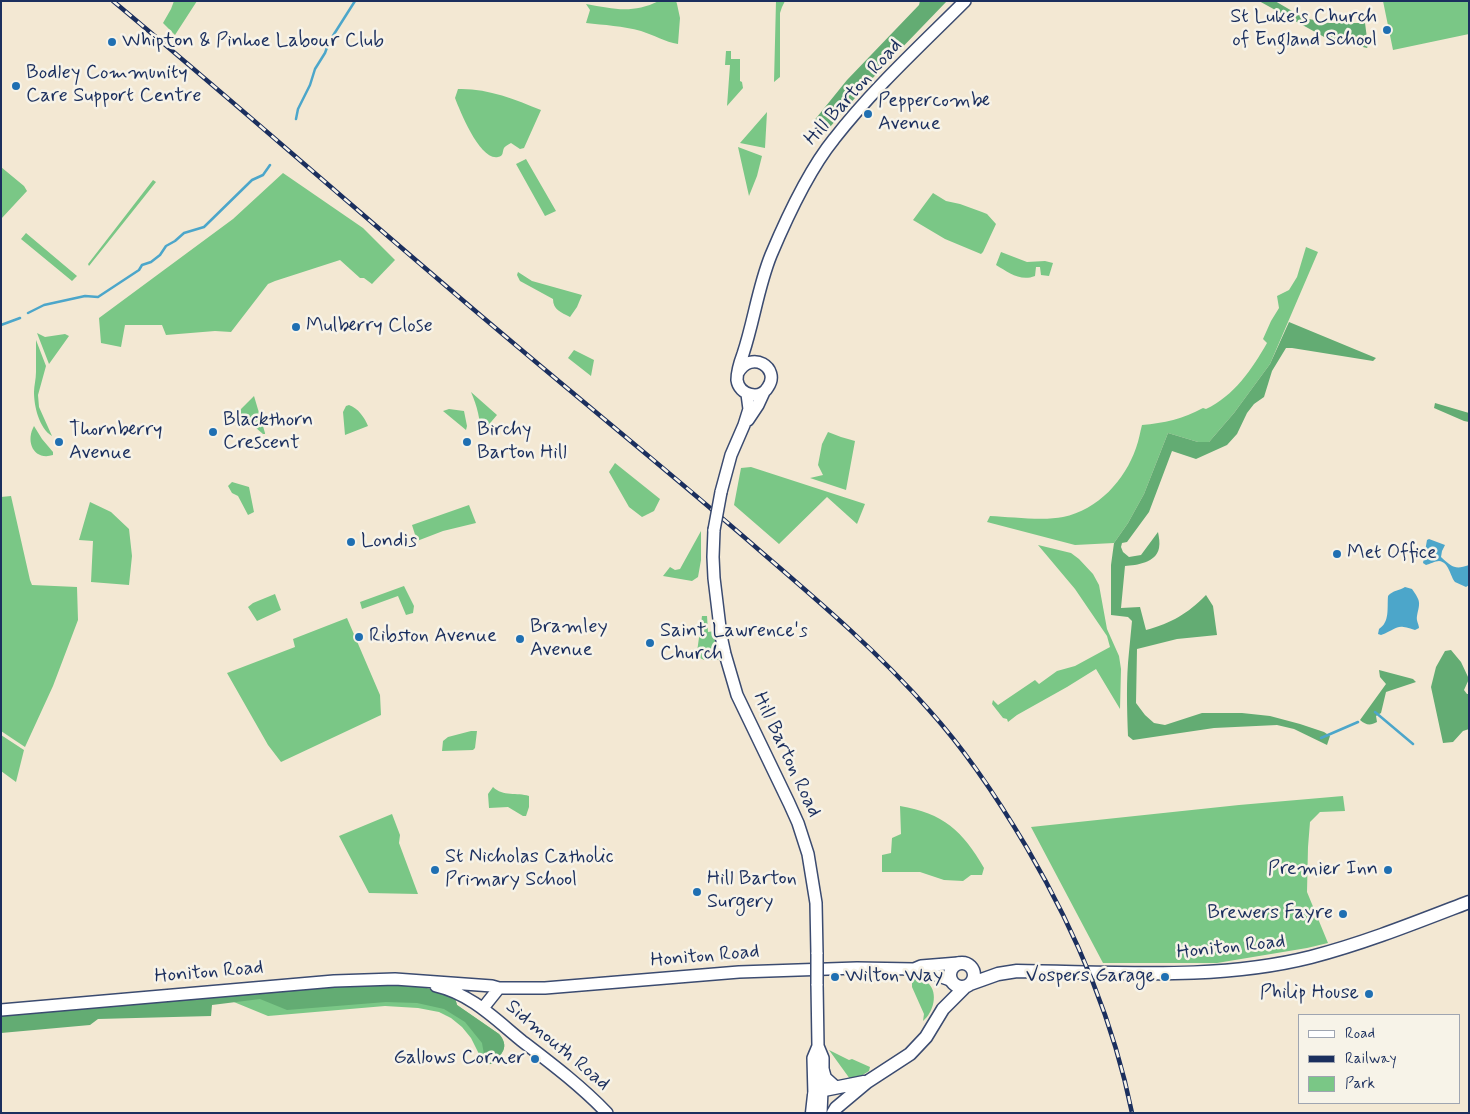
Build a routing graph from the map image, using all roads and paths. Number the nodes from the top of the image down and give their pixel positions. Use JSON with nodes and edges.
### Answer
{"nodes":[{"id":1,"x":965,"y":1,"type":"edge"},
{"id":2,"x":750,"y":334,"type":"junction"},
{"id":3,"x":756,"y":362,"type":"junction"},
{"id":4,"x":738,"y":373,"type":"junction"},
{"id":5,"x":764,"y":392,"type":"junction"},
{"id":6,"x":747,"y":394,"type":"junction"},
{"id":7,"x":744,"y":425,"type":"junction"},
{"id":8,"x":1469,"y":902,"type":"edge"},
{"id":9,"x":958,"y":963,"type":"junction"},
{"id":10,"x":914,"y":968,"type":"junction"},
{"id":11,"x":972,"y":969,"type":"junction"},
{"id":12,"x":1017,"y":971,"type":"junction"},
{"id":13,"x":420,"y":981,"type":"junction"},
{"id":14,"x":951,"y":981,"type":"junction"},
{"id":15,"x":967,"y":986,"type":"junction"},
{"id":16,"x":499,"y":988,"type":"junction"},
{"id":17,"x":483,"y":1008,"type":"junction"},
{"id":18,"x":944,"y":1009,"type":"junction"},
{"id":19,"x":1,"y":1010,"type":"edge"},
{"id":20,"x":818,"y":1046,"type":"junction"},
{"id":21,"x":823,"y":1071,"type":"joint"},
{"id":22,"x":867,"y":1082,"type":"junction"},
{"id":23,"x":823,"y":1091,"type":"junction"},
{"id":24,"x":607,"y":1113,"type":"edge"},
{"id":25,"x":812,"y":1113,"type":"edge"},
{"id":26,"x":821,"y":1113,"type":"edge"},
{"id":27,"x":833,"y":1113,"type":"edge"}],
"edges":[{"from":1,"to":2,"type":"main road","name":"Hill Barton Road"},
{"from":2,"to":3,"type":"main road","name":"Hill Barton Road"},
{"from":2,"to":4,"type":"main road","name":"Hill Barton Road"},
{"from":3,"to":4,"type":"main road"},
{"from":3,"to":5,"type":"main road"},
{"from":4,"to":6,"type":"main road"},
{"from":5,"to":6,"type":"main road"},
{"from":5,"to":7,"type":"main road","name":"Hill Barton Road"},
{"from":6,"to":7,"type":"main road","name":"Hill Barton Road"},
{"from":7,"to":20,"type":"main road","name":"Hill Barton Road","bridge":true},
{"from":8,"to":12,"type":"main road","name":"Honiton Road"},
{"from":9,"to":10,"type":"main road","name":"Honiton Road"},
{"from":9,"to":11,"type":"main road"},
{"from":9,"to":14,"type":"main road"},
{"from":10,"to":14,"type":"main road","name":"Honiton Road"},
{"from":10,"to":16,"type":"main road","name":"Honiton Road"},
{"from":11,"to":12,"type":"main road","name":"Honiton Road"},
{"from":11,"to":15,"type":"main road"},
{"from":12,"to":15,"type":"main road","name":"Honiton Road"},
{"from":13,"to":16,"type":"main road","name":"Honiton Road"},
{"from":13,"to":17,"type":"main road","name":"Honiton Road"},
{"from":13,"to":19,"type":"main road","name":"Honiton Road"},
{"from":14,"to":15,"type":"main road"},
{"from":14,"to":18,"type":"main road"},
{"from":15,"to":18,"type":"main road"},
{"from":16,"to":17,"type":"main road"},
{"from":17,"to":24,"type":"main road","name":"Sidmouth Road"},
{"from":18,"to":22,"type":"main road"},
{"from":20,"to":21,"type":"main road","name":"Hill Barton Road"},
{"from":20,"to":23,"type":"main road","name":"Hill Barton Road"},
{"from":21,"to":23,"type":"main road"},
{"from":22,"to":23,"type":"main road"},
{"from":22,"to":27,"type":"main road"},
{"from":23,"to":25,"type":"main road","name":"Hill Barton Road"},
{"from":23,"to":26,"type":"main road","name":"Hill Barton Road"}]}
